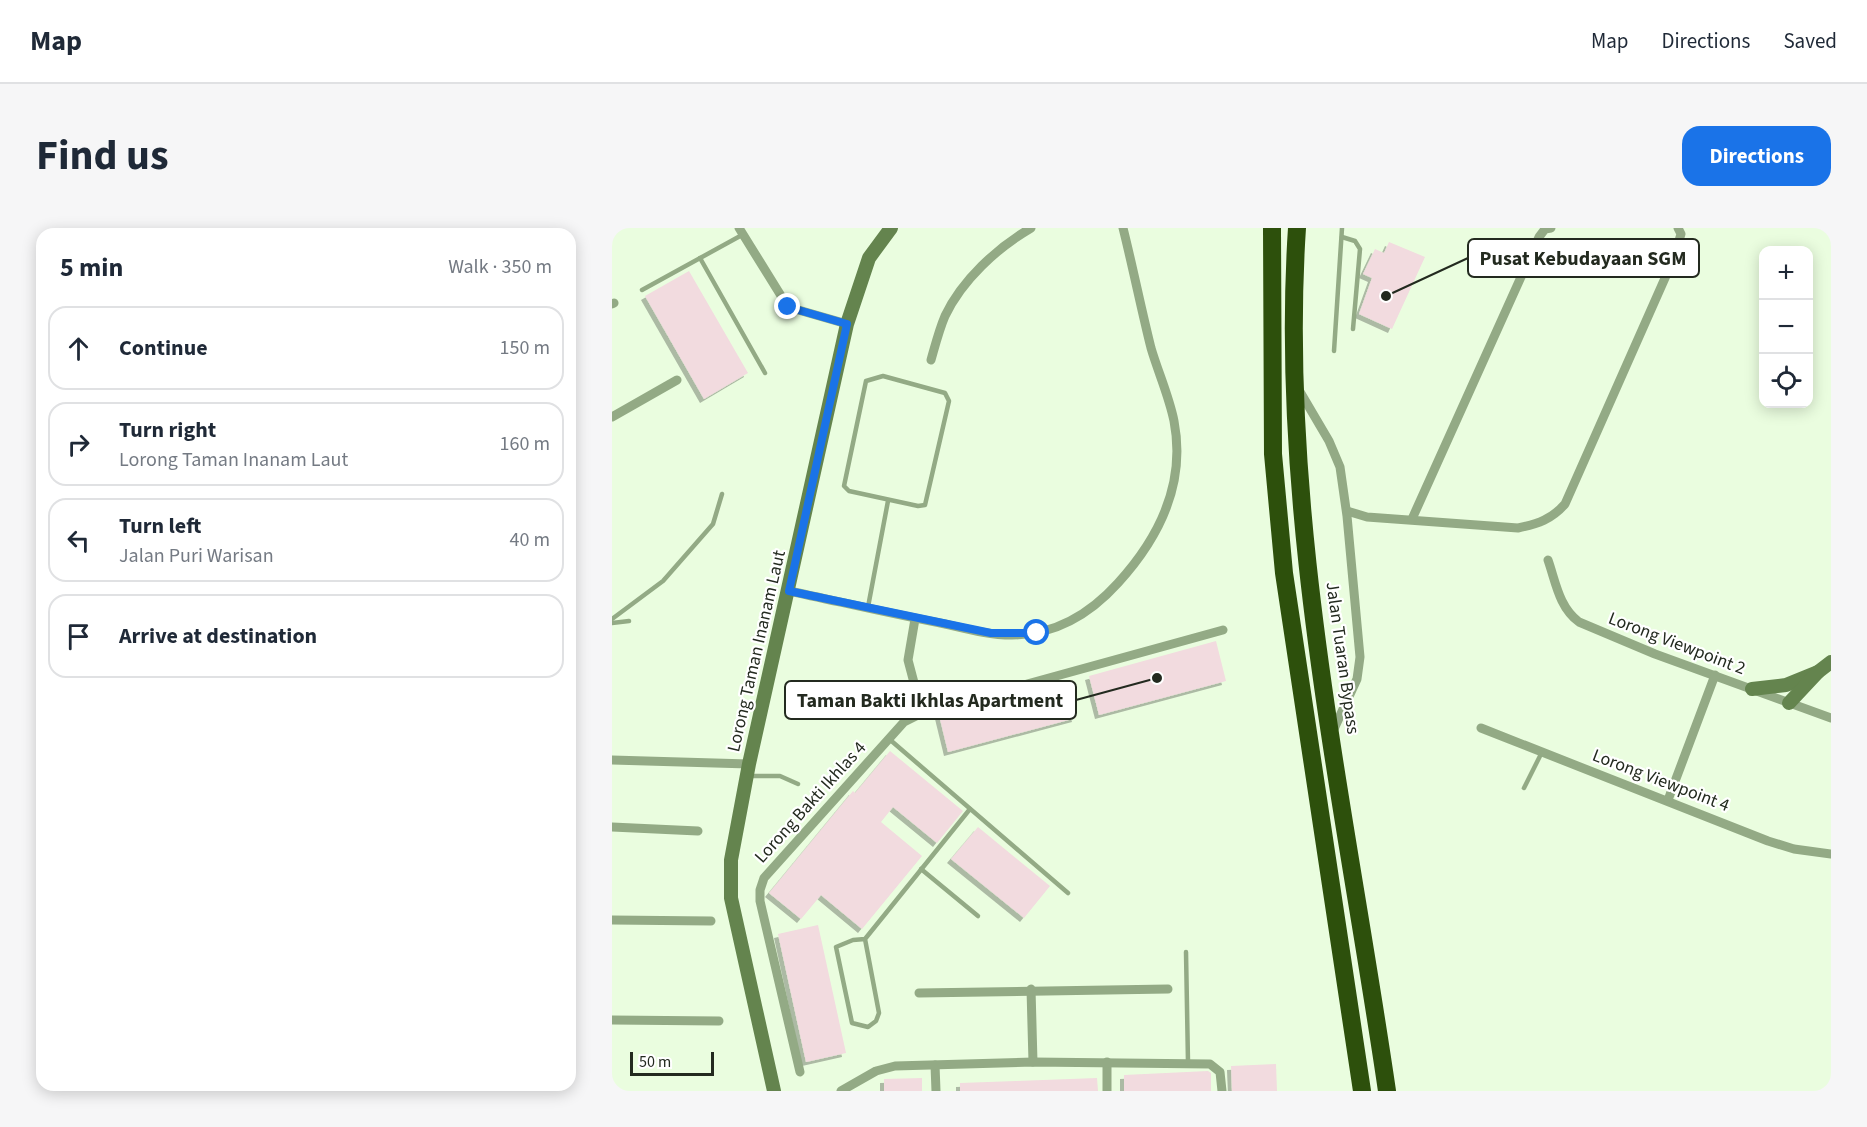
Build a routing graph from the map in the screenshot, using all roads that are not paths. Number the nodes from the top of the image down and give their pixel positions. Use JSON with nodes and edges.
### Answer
{"nodes":[{"id":1,"x":891,"y":228,"type":"edge"},
{"id":2,"x":1031,"y":228,"type":"edge"},
{"id":3,"x":1123,"y":228,"type":"edge"},
{"id":4,"x":1272,"y":228,"type":"edge"},
{"id":5,"x":1297,"y":228,"type":"edge"},
{"id":6,"x":1342,"y":228,"type":"edge"},
{"id":7,"x":1551,"y":228,"type":"edge"},
{"id":8,"x":1678,"y":228,"type":"edge"},
{"id":9,"x":740,"y":231,"type":"edge"},
{"id":10,"x":1341,"y":237,"type":"junction"},
{"id":11,"x":700,"y":258,"type":"junction"},
{"id":12,"x":642,"y":290,"type":"dead end"},
{"id":13,"x":847,"y":324,"type":"junction"},
{"id":14,"x":1353,"y":329,"type":"dead end"},
{"id":15,"x":1334,"y":351,"type":"dead end"},
{"id":16,"x":931,"y":360,"type":"dead end"},
{"id":17,"x":765,"y":373,"type":"dead end"},
{"id":18,"x":677,"y":380,"type":"dead end"},
{"id":19,"x":1295,"y":383,"type":"junction"},
{"id":20,"x":612,"y":417,"type":"edge"},
{"id":21,"x":722,"y":495,"type":"dead end"},
{"id":22,"x":888,"y":501,"type":"junction"},
{"id":23,"x":1347,"y":511,"type":"junction"},
{"id":24,"x":1367,"y":517,"type":"junction"},
{"id":25,"x":1412,"y":519,"type":"junction"},
{"id":26,"x":1348,"y":526,"type":"junction"},
{"id":27,"x":1548,"y":560,"type":"dead end"},
{"id":28,"x":789,"y":591,"type":"junction"},
{"id":29,"x":868,"y":608,"type":"junction"},
{"id":30,"x":915,"y":619,"type":"junction"},
{"id":31,"x":612,"y":621,"type":"edge"},
{"id":32,"x":629,"y":621,"type":"dead end"},
{"id":33,"x":1223,"y":630,"type":"dead end"},
{"id":34,"x":1831,"y":662,"type":"edge"},
{"id":35,"x":1818,"y":672,"type":"junction"},
{"id":36,"x":1715,"y":675,"type":"junction"},
{"id":37,"x":1752,"y":689,"type":"junction"},
{"id":38,"x":1789,"y":703,"type":"junction"},
{"id":39,"x":922,"y":713,"type":"junction"},
{"id":40,"x":1831,"y":718,"type":"edge"},
{"id":41,"x":1481,"y":729,"type":"dead end"},
{"id":42,"x":1332,"y":732,"type":"junction"},
{"id":43,"x":888,"y":738,"type":"junction"},
{"id":44,"x":1542,"y":752,"type":"junction"},
{"id":45,"x":612,"y":760,"type":"edge"},
{"id":46,"x":748,"y":770,"type":"junction"},
{"id":47,"x":798,"y":784,"type":"dead end"},
{"id":48,"x":1524,"y":788,"type":"dead end"},
{"id":49,"x":1668,"y":800,"type":"junction"},
{"id":50,"x":970,"y":809,"type":"junction"},
{"id":51,"x":612,"y":826,"type":"edge"},
{"id":52,"x":698,"y":831,"type":"dead end"},
{"id":53,"x":1831,"y":854,"type":"edge"},
{"id":54,"x":921,"y":869,"type":"junction"},
{"id":55,"x":1068,"y":893,"type":"dead end"},
{"id":56,"x":978,"y":916,"type":"dead end"},
{"id":57,"x":612,"y":920,"type":"edge"},
{"id":58,"x":711,"y":921,"type":"dead end"},
{"id":59,"x":865,"y":939,"type":"junction"},
{"id":60,"x":1186,"y":952,"type":"dead end"},
{"id":61,"x":1031,"y":989,"type":"junction"},
{"id":62,"x":1168,"y":989,"type":"dead end"},
{"id":63,"x":919,"y":993,"type":"dead end"},
{"id":64,"x":612,"y":1020,"type":"edge"},
{"id":65,"x":719,"y":1021,"type":"dead end"},
{"id":66,"x":1033,"y":1062,"type":"junction"},
{"id":67,"x":1107,"y":1062,"type":"junction"},
{"id":68,"x":1188,"y":1062,"type":"junction"},
{"id":69,"x":935,"y":1065,"type":"junction"},
{"id":70,"x":800,"y":1072,"type":"dead end"},
{"id":71,"x":774,"y":1091,"type":"edge"},
{"id":72,"x":841,"y":1091,"type":"edge"},
{"id":73,"x":936,"y":1091,"type":"edge"},
{"id":74,"x":1107,"y":1091,"type":"edge"},
{"id":75,"x":1222,"y":1091,"type":"edge"},
{"id":76,"x":1362,"y":1091,"type":"edge"},
{"id":77,"x":1387,"y":1091,"type":"edge"}],
"edges":[{"from":1,"to":13,"type":"main road","name":"Lorong Taman Inanam Laut"},
{"from":2,"to":16,"type":"street"},
{"from":3,"to":30,"type":"street"},
{"from":4,"to":76,"type":"highway"},
{"from":5,"to":19,"type":"highway","name":"Jalan Tuaran Bypass"},
{"from":6,"to":10,"type":"lane"},
{"from":7,"to":25,"type":"street"},
{"from":8,"to":25,"type":"street"},
{"from":9,"to":11,"type":"lane"},
{"from":9,"to":13,"type":"street"},
{"from":10,"to":14,"type":"lane"},
{"from":10,"to":15,"type":"lane"},
{"from":11,"to":12,"type":"lane"},
{"from":11,"to":17,"type":"lane"},
{"from":13,"to":28,"type":"main road","name":"Lorong Taman Inanam Laut"},
{"from":18,"to":20,"type":"street"},
{"from":19,"to":23,"type":"street"},
{"from":19,"to":42,"type":"highway","name":"Jalan Tuaran Bypass"},
{"from":21,"to":31,"type":"lane"},
{"from":22,"to":22,"type":"lane"},
{"from":22,"to":29,"type":"lane"},
{"from":23,"to":24,"type":"street"},
{"from":23,"to":26,"type":"street"},
{"from":24,"to":25,"type":"street"},
{"from":24,"to":26,"type":"street"},
{"from":26,"to":42,"type":"street"},
{"from":27,"to":36,"type":"street","name":"Lorong Viewpoint 2"},
{"from":28,"to":29,"type":"street"},
{"from":28,"to":46,"type":"main road","name":"Lorong Taman Inanam Laut"},
{"from":29,"to":30,"type":"street"},
{"from":30,"to":39,"type":"street"},
{"from":31,"to":32,"type":"lane"},
{"from":33,"to":39,"type":"street","name":"Lorong Bakti Ikhlas 4"},
{"from":34,"to":35,"type":"main road"},
{"from":35,"to":37,"type":"main road"},
{"from":35,"to":38,"type":"main road"},
{"from":36,"to":37,"type":"street","name":"Lorong Viewpoint 2"},
{"from":36,"to":49,"type":"street"},
{"from":37,"to":38,"type":"street","name":"Lorong Viewpoint 2"},
{"from":38,"to":40,"type":"street","name":"Lorong Viewpoint 2"},
{"from":39,"to":43,"type":"street","name":"Lorong Bakti Ikhlas 4"},
{"from":41,"to":44,"type":"street","name":"Lorong Viewpoint 4"},
{"from":42,"to":77,"type":"highway","name":"Jalan Tuaran Bypass"},
{"from":43,"to":50,"type":"lane"},
{"from":43,"to":70,"type":"street","name":"Lorong Bakti Ikhlas 4"},
{"from":44,"to":48,"type":"lane"},
{"from":44,"to":49,"type":"street","name":"Lorong Viewpoint 4"},
{"from":45,"to":46,"type":"street"},
{"from":46,"to":47,"type":"lane"},
{"from":46,"to":71,"type":"main road","name":"Lorong Taman Inanam Laut"},
{"from":49,"to":53,"type":"street","name":"Lorong Viewpoint 4"},
{"from":50,"to":54,"type":"lane"},
{"from":50,"to":55,"type":"lane"},
{"from":51,"to":52,"type":"street"},
{"from":54,"to":56,"type":"lane"},
{"from":54,"to":59,"type":"lane"},
{"from":57,"to":58,"type":"street"},
{"from":59,"to":59,"type":"lane"},
{"from":60,"to":68,"type":"lane"},
{"from":61,"to":62,"type":"street"},
{"from":61,"to":63,"type":"street"},
{"from":61,"to":66,"type":"street"},
{"from":64,"to":65,"type":"street"},
{"from":66,"to":67,"type":"street"},
{"from":66,"to":69,"type":"street"},
{"from":67,"to":68,"type":"street"},
{"from":67,"to":74,"type":"street"},
{"from":68,"to":75,"type":"street"},
{"from":69,"to":72,"type":"street"},
{"from":69,"to":73,"type":"street"}]}
